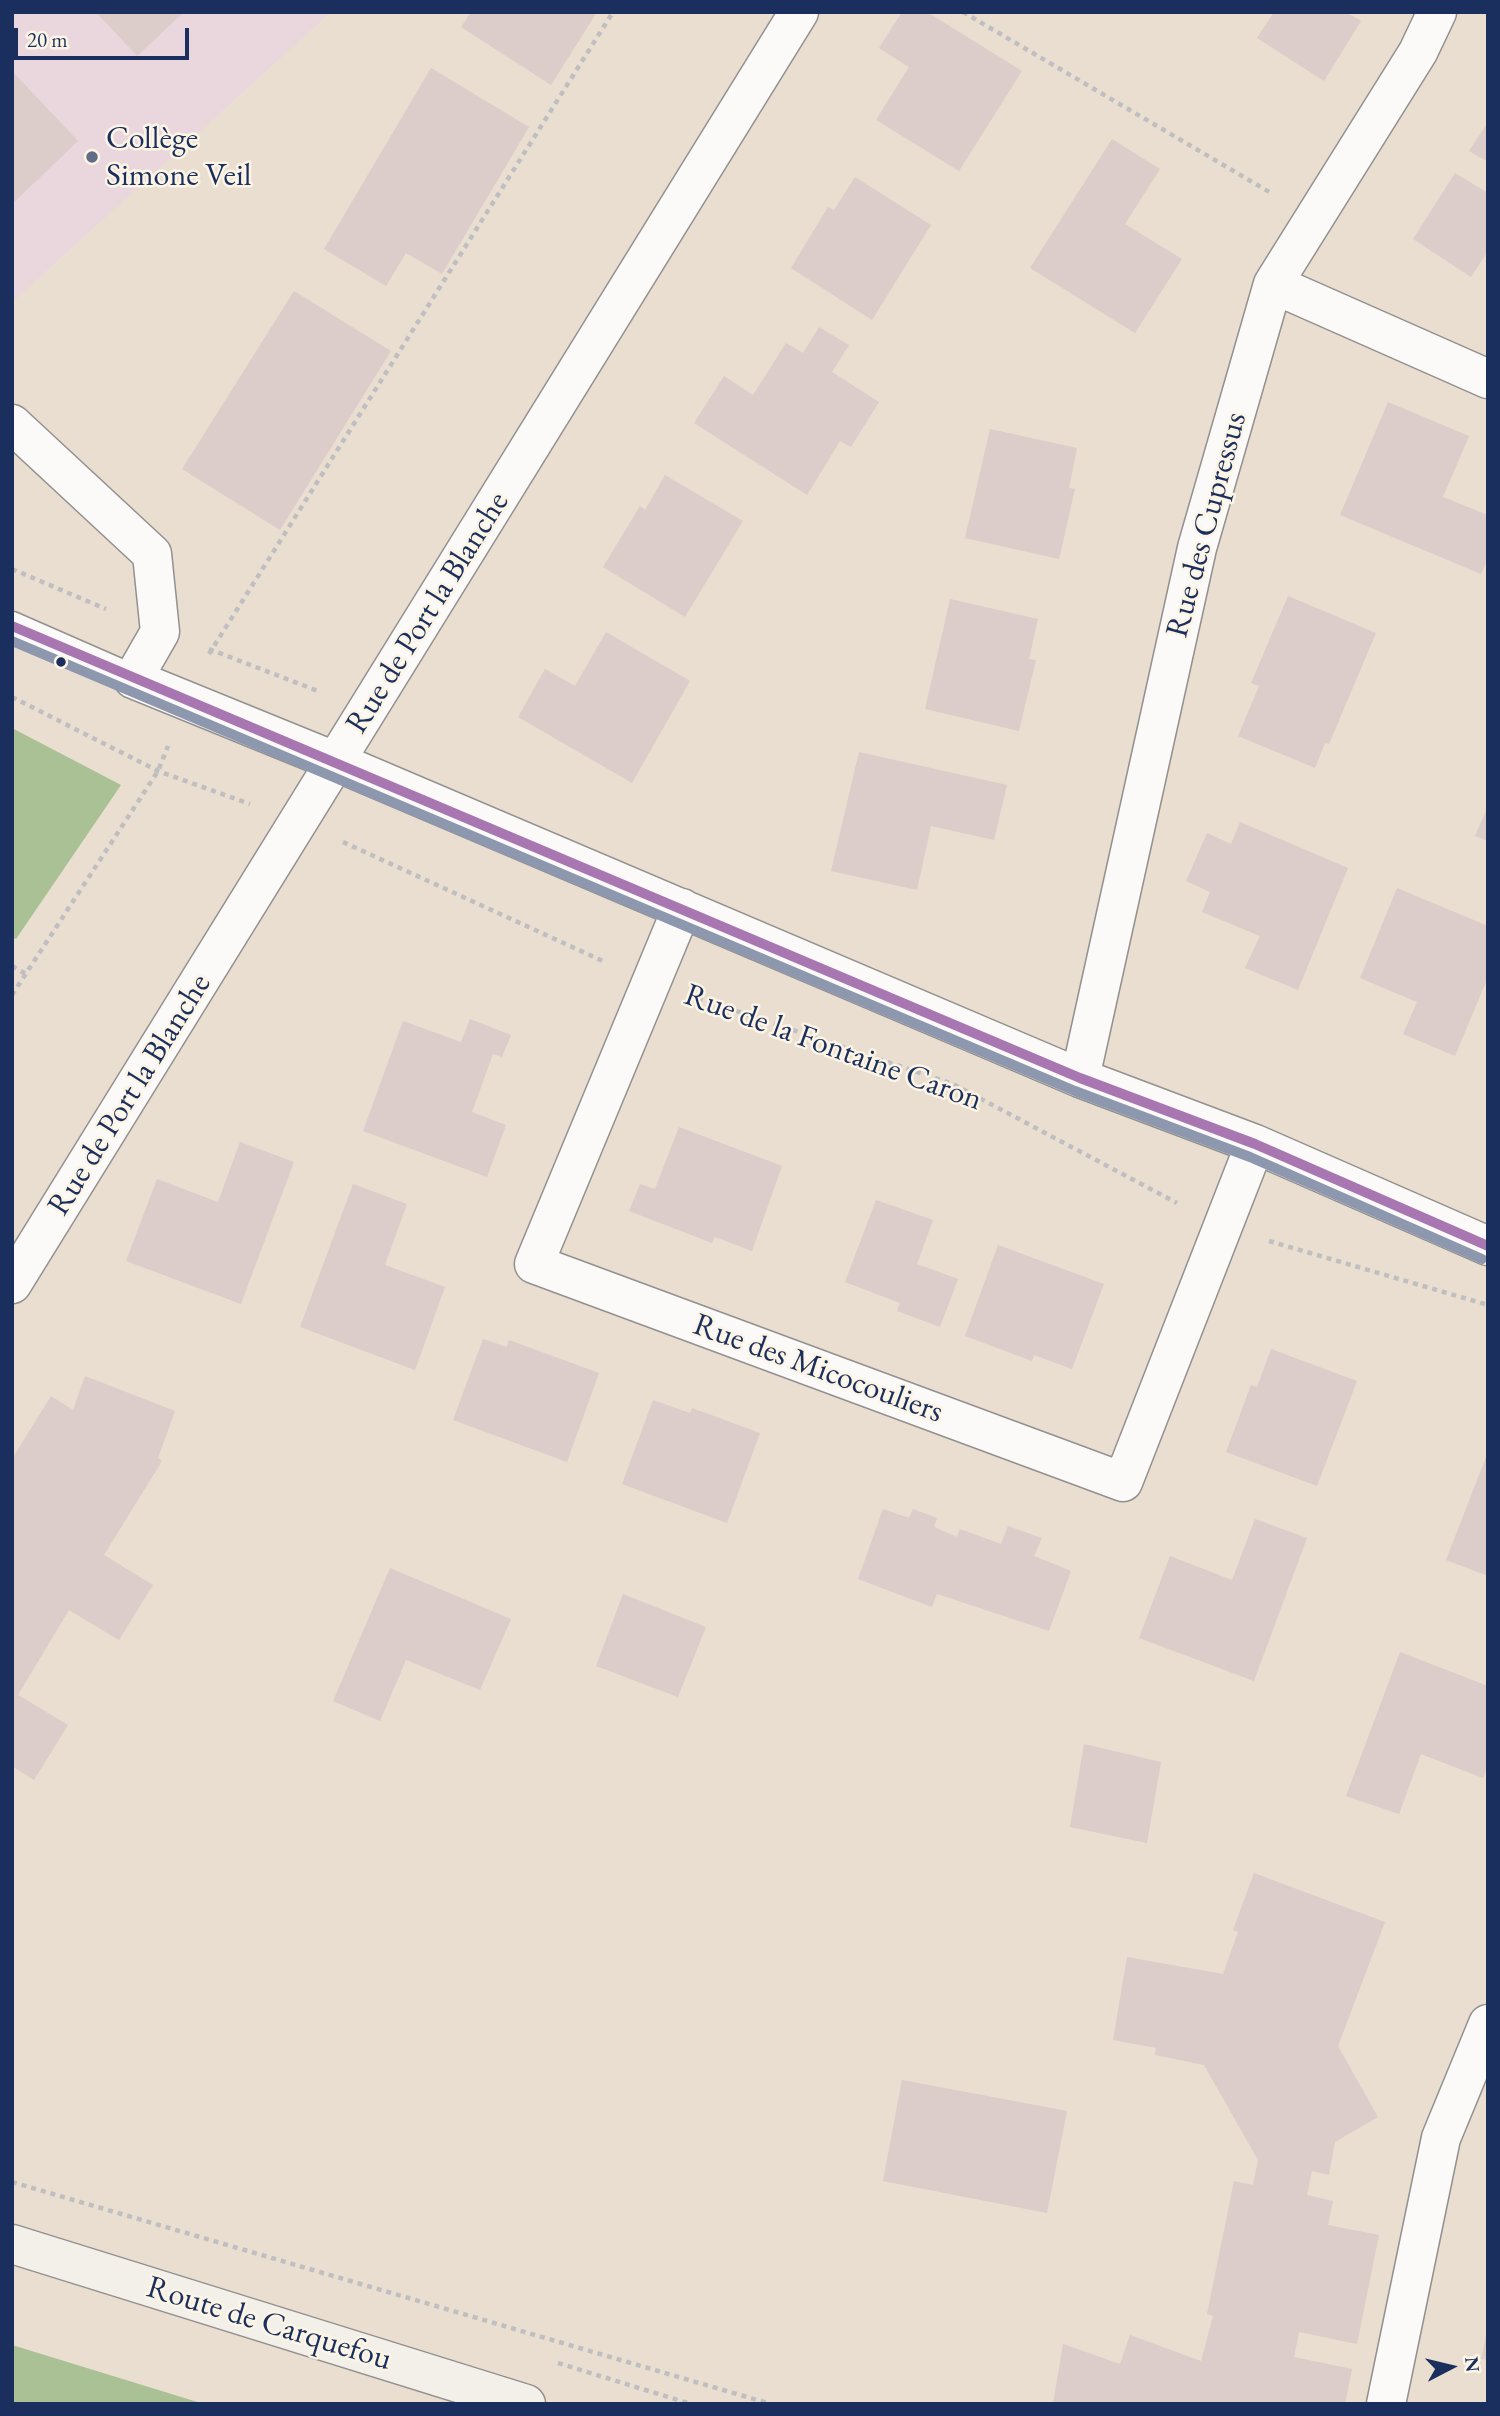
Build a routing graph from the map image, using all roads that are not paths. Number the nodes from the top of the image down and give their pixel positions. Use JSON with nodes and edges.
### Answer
{"nodes":[{"id":1,"x":799,"y":12,"type":"edge"},
{"id":2,"x":1437,"y":12,"type":"edge"},
{"id":3,"x":1273,"y":284,"type":"junction"},
{"id":4,"x":1488,"y":379,"type":"edge"},
{"id":5,"x":12,"y":424,"type":"edge"},
{"id":6,"x":12,"y":626,"type":"edge"},
{"id":7,"x":133,"y":679,"type":"junction"},
{"id":8,"x":337,"y":761,"type":"junction"},
{"id":9,"x":682,"y":908,"type":"junction"},
{"id":10,"x":1080,"y":1078,"type":"junction"},
{"id":11,"x":1255,"y":1144,"type":"junction"},
{"id":12,"x":1488,"y":1246,"type":"edge"},
{"id":13,"x":12,"y":1284,"type":"edge"},
{"id":14,"x":1488,"y":2024,"type":"edge"},
{"id":15,"x":12,"y":2244,"type":"edge"},
{"id":16,"x":526,"y":2404,"type":"edge"},
{"id":17,"x":1386,"y":2404,"type":"edge"}],
"edges":[{"from":1,"to":8,"type":"street","name":"Rue de Port la Blanche"},
{"from":2,"to":3,"type":"street","name":"Rue des Cupressus"},
{"from":3,"to":4,"type":"street"},
{"from":3,"to":10,"type":"street","name":"Rue des Cupressus"},
{"from":5,"to":7,"type":"street"},
{"from":6,"to":7,"type":"lane"},
{"from":7,"to":8,"type":"street","name":"Rue de la Fontaine Caron"},
{"from":8,"to":9,"type":"street","name":"Rue de la Fontaine Caron"},
{"from":8,"to":13,"type":"street","name":"Rue de Port la Blanche"},
{"from":9,"to":10,"type":"street","name":"Rue de la Fontaine Caron"},
{"from":9,"to":11,"type":"street","name":"Rue des Micocouliers"},
{"from":10,"to":11,"type":"street","name":"Rue de la Fontaine Caron"},
{"from":11,"to":12,"type":"street","name":"Rue de la Fontaine Caron"},
{"from":14,"to":17,"type":"street"},
{"from":15,"to":16,"type":"main road","name":"Route de Carquefou"}]}
